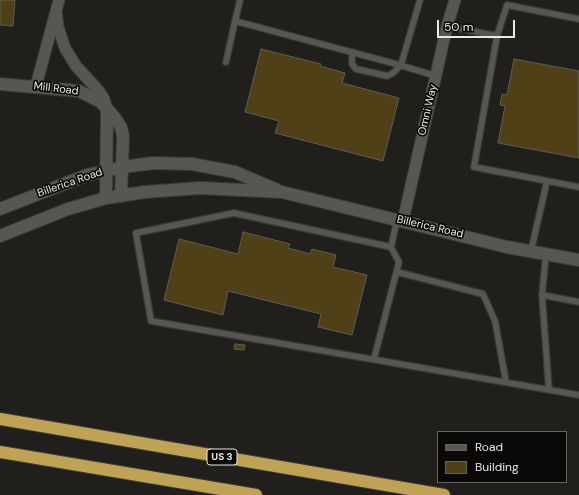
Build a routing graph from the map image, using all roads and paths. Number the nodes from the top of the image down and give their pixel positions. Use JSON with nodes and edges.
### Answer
{"nodes":[{"id":1,"x":240,"y":0,"type":"edge"},
{"id":2,"x":420,"y":0,"type":"edge"},
{"id":3,"x":455,"y":0,"type":"edge"},
{"id":4,"x":58,"y":5,"type":"edge"},
{"id":5,"x":579,"y":19,"type":"edge"},
{"id":6,"x":235,"y":21,"type":"junction"},
{"id":7,"x":447,"y":26,"type":"junction"},
{"id":8,"x":497,"y":36,"type":"junction"},
{"id":9,"x":352,"y":52,"type":"junction"},
{"id":10,"x":226,"y":62,"type":"dead end"},
{"id":11,"x":401,"y":65,"type":"junction"},
{"id":12,"x":436,"y":76,"type":"junction"},
{"id":13,"x":0,"y":84,"type":"edge"},
{"id":14,"x":36,"y":86,"type":"junction"},
{"id":15,"x":107,"y":109,"type":"junction"},
{"id":16,"x":123,"y":167,"type":"junction"},
{"id":17,"x":106,"y":170,"type":"junction"},
{"id":18,"x":547,"y":181,"type":"junction"},
{"id":19,"x":579,"y":187,"type":"edge"},
{"id":20,"x":282,"y":192,"type":"junction"},
{"id":21,"x":121,"y":195,"type":"junction"},
{"id":22,"x":106,"y":198,"type":"junction"},
{"id":23,"x":0,"y":209,"type":"edge"},
{"id":24,"x":400,"y":220,"type":"junction"},
{"id":25,"x":0,"y":236,"type":"edge"},
{"id":26,"x":391,"y":248,"type":"junction"},
{"id":27,"x":531,"y":251,"type":"junction"},
{"id":28,"x":546,"y":254,"type":"junction"},
{"id":29,"x":579,"y":260,"type":"edge"},
{"id":30,"x":397,"y":272,"type":"junction"},
{"id":31,"x":542,"y":295,"type":"junction"},
{"id":32,"x":579,"y":302,"type":"edge"},
{"id":33,"x":374,"y":359,"type":"junction"},
{"id":34,"x":506,"y":382,"type":"junction"},
{"id":35,"x":549,"y":390,"type":"junction"},
{"id":36,"x":579,"y":395,"type":"edge"},
{"id":37,"x":0,"y":420,"type":"edge"},
{"id":38,"x":0,"y":452,"type":"edge"},
{"id":39,"x":256,"y":495,"type":"edge"},
{"id":40,"x":444,"y":495,"type":"edge"}],
"edges":[{"from":1,"to":6,"type":"lane"},
{"from":2,"to":11,"type":"lane"},
{"from":3,"to":7,"type":"street","name":"Omni Way"},
{"from":4,"to":14,"type":"street"},
{"from":4,"to":15,"type":"street"},
{"from":5,"to":8,"type":"lane"},
{"from":6,"to":9,"type":"lane"},
{"from":6,"to":10,"type":"lane"},
{"from":7,"to":8,"type":"lane"},
{"from":7,"to":12,"type":"street","name":"Omni Way"},
{"from":8,"to":18,"type":"lane"},
{"from":9,"to":11,"type":"lane"},
{"from":9,"to":11,"type":"lane"},
{"from":11,"to":12,"type":"lane"},
{"from":12,"to":24,"type":"street","name":"Omni Way"},
{"from":13,"to":14,"type":"main road","name":"Mill Road"},
{"from":14,"to":15,"type":"main road","name":"Mill Road"},
{"from":15,"to":16,"type":"main road","name":"Mill Road"},
{"from":15,"to":17,"type":"main road"},
{"from":16,"to":17,"type":"main road","name":"Billerica Road"},
{"from":16,"to":20,"type":"main road","name":"Billerica Road"},
{"from":16,"to":21,"type":"main road","name":"Mill Road"},
{"from":17,"to":22,"type":"main road"},
{"from":17,"to":23,"type":"main road","name":"Billerica Road"},
{"from":18,"to":19,"type":"lane"},
{"from":18,"to":27,"type":"lane"},
{"from":20,"to":21,"type":"main road","name":"Billerica Road"},
{"from":20,"to":24,"type":"main road","name":"Billerica Road"},
{"from":21,"to":22,"type":"main road","name":"Billerica Road"},
{"from":22,"to":25,"type":"main road","name":"Billerica Road"},
{"from":24,"to":26,"type":"lane"},
{"from":24,"to":27,"type":"main road","name":"Billerica Road"},
{"from":26,"to":30,"type":"lane"},
{"from":26,"to":33,"type":"lane"},
{"from":27,"to":28,"type":"main road","name":"Billerica Road"},
{"from":28,"to":29,"type":"main road","name":"Billerica Road"},
{"from":28,"to":31,"type":"lane"},
{"from":30,"to":33,"type":"lane"},
{"from":30,"to":34,"type":"lane"},
{"from":31,"to":32,"type":"lane"},
{"from":31,"to":35,"type":"lane"},
{"from":33,"to":34,"type":"lane"},
{"from":34,"to":35,"type":"lane"},
{"from":35,"to":36,"type":"lane"},
{"from":37,"to":40,"type":"highway","number":"US 3"},
{"from":38,"to":39,"type":"highway"}]}
